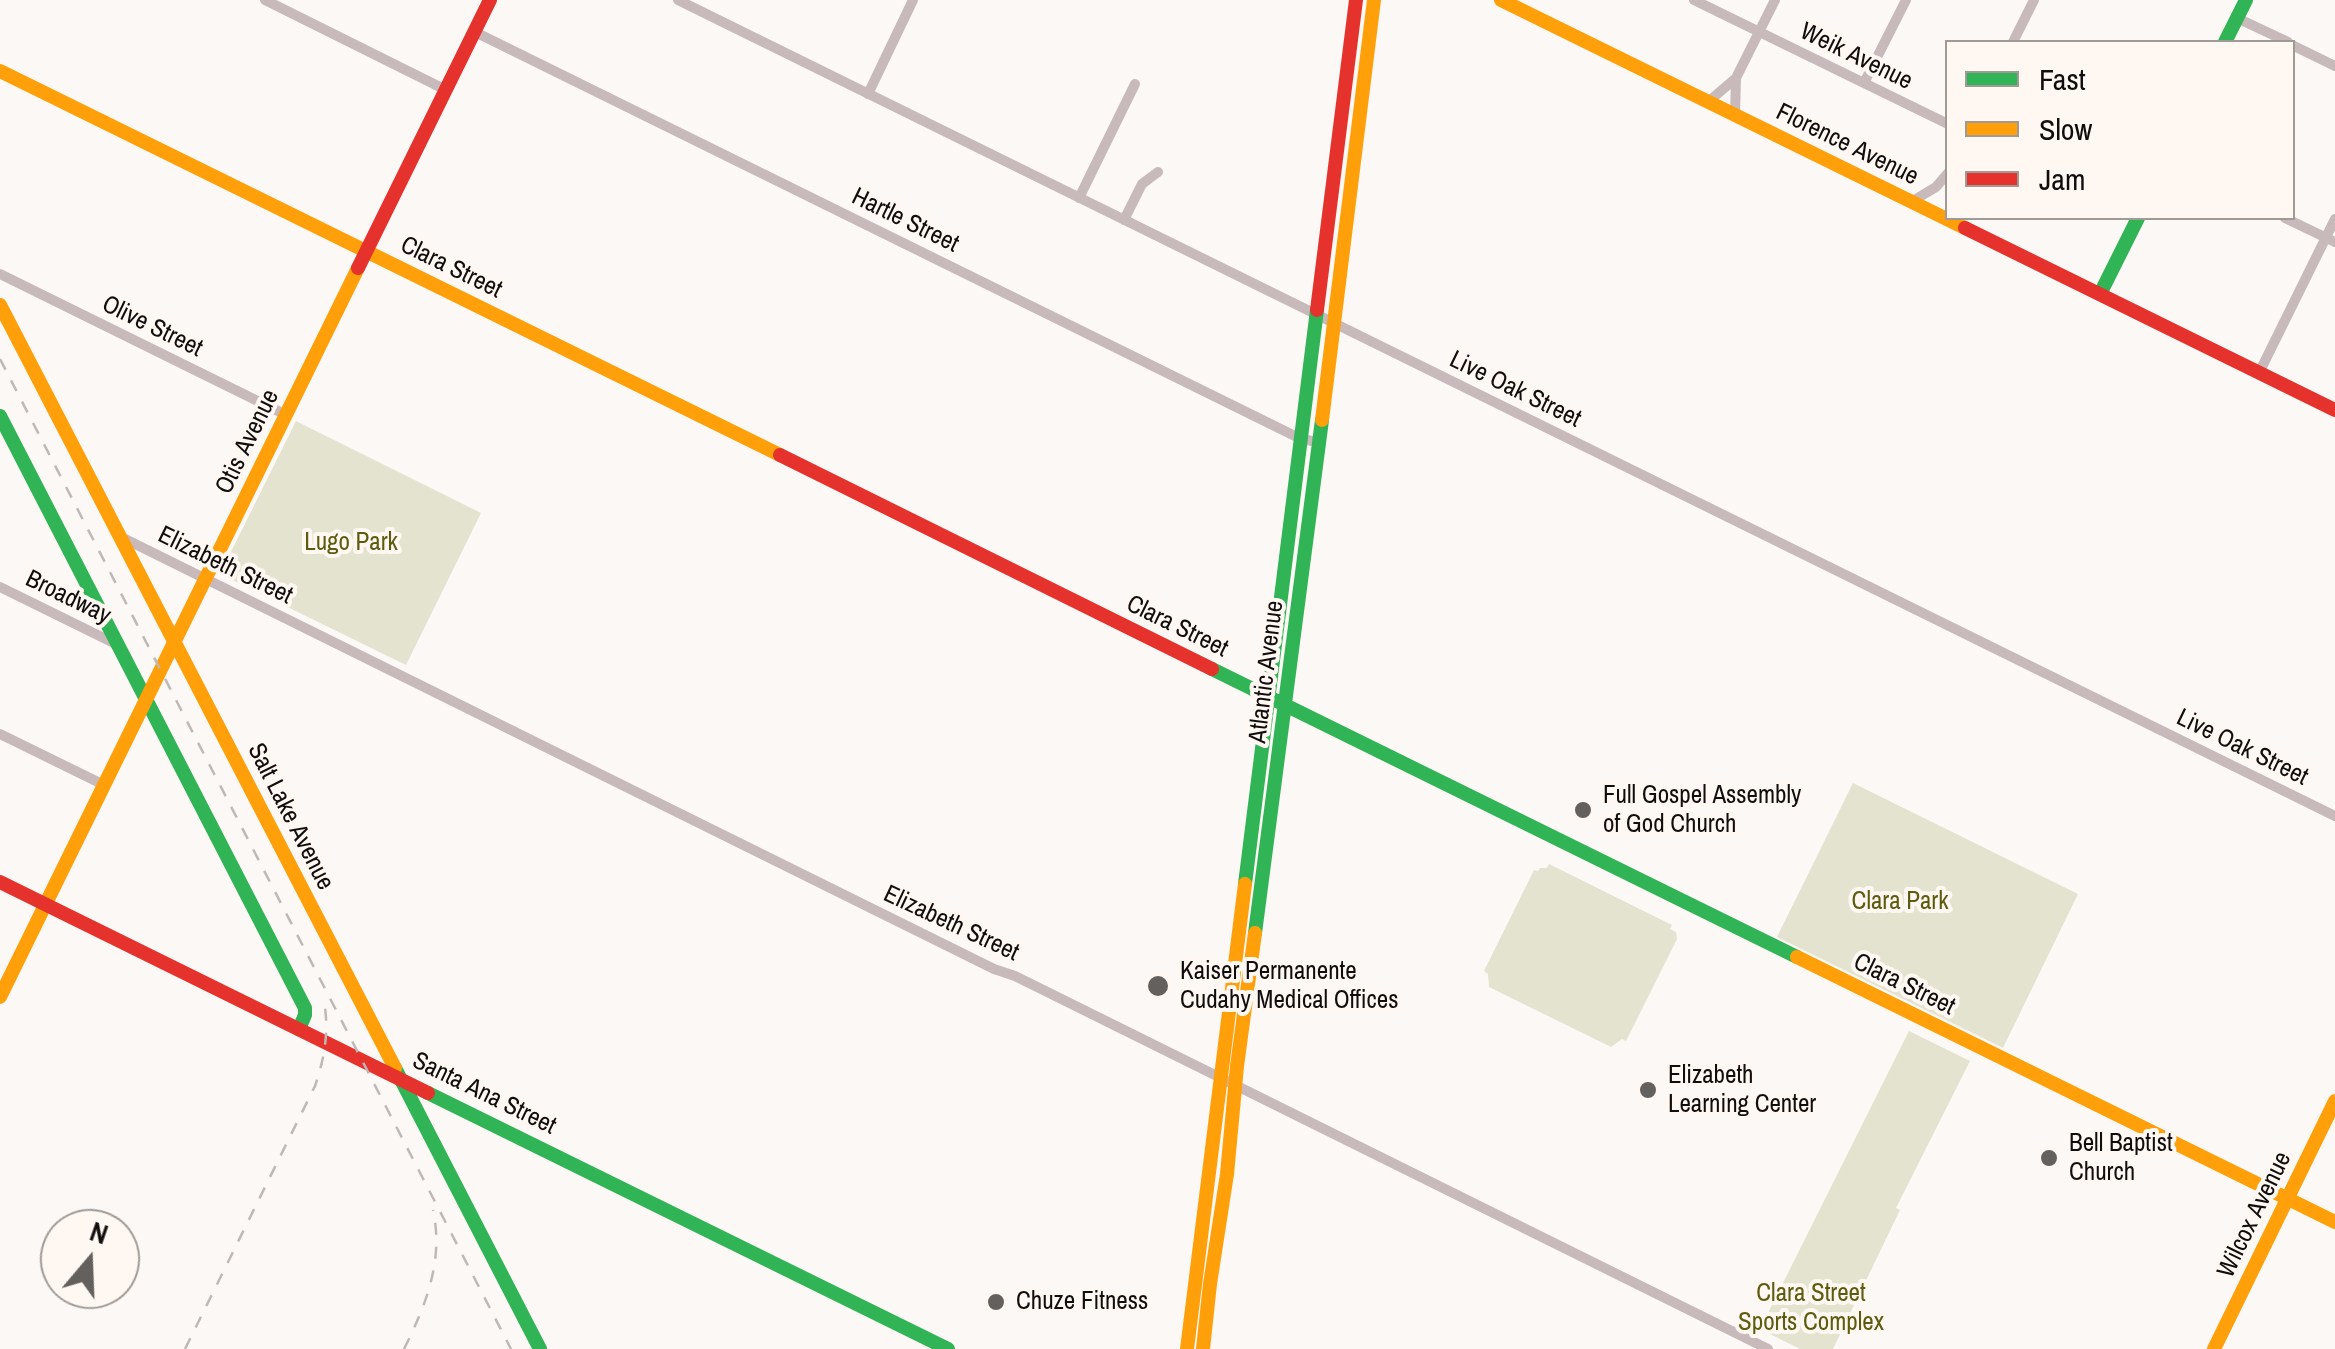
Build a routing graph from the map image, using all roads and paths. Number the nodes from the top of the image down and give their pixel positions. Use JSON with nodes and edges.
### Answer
{"nodes":[{"id":1,"x":266,"y":0,"type":"edge"},
{"id":2,"x":490,"y":0,"type":"edge"},
{"id":3,"x":678,"y":0,"type":"edge"},
{"id":4,"x":914,"y":0,"type":"edge"},
{"id":5,"x":1356,"y":0,"type":"edge"},
{"id":6,"x":1374,"y":0,"type":"edge"},
{"id":7,"x":1501,"y":0,"type":"edge"},
{"id":8,"x":1528,"y":0,"type":"edge"},
{"id":9,"x":1694,"y":0,"type":"edge"},
{"id":10,"x":1775,"y":0,"type":"edge"},
{"id":11,"x":1906,"y":0,"type":"edge"},
{"id":12,"x":2034,"y":0,"type":"edge"},
{"id":13,"x":2246,"y":0,"type":"edge"},
{"id":14,"x":1533,"y":16,"type":"junction"},
{"id":15,"x":2237,"y":18,"type":"junction"},
{"id":16,"x":475,"y":32,"type":"junction"},
{"id":17,"x":1760,"y":32,"type":"junction"},
{"id":18,"x":2014,"y":40,"type":"edge"},
{"id":19,"x":2226,"y":40,"type":"edge"},
{"id":20,"x":2282,"y":40,"type":"edge"},
{"id":21,"x":2295,"y":46,"type":"edge"},
{"id":22,"x":2335,"y":66,"type":"edge"},
{"id":23,"x":0,"y":71,"type":"edge"},
{"id":24,"x":1736,"y":78,"type":"junction"},
{"id":25,"x":1864,"y":83,"type":"junction"},
{"id":26,"x":1134,"y":84,"type":"dead end"},
{"id":27,"x":446,"y":90,"type":"junction"},
{"id":28,"x":868,"y":94,"type":"junction"},
{"id":29,"x":1708,"y":102,"type":"junction"},
{"id":30,"x":1735,"y":115,"type":"junction"},
{"id":31,"x":1945,"y":123,"type":"edge"},
{"id":32,"x":1158,"y":172,"type":"dead end"},
{"id":33,"x":1945,"y":176,"type":"edge"},
{"id":34,"x":1078,"y":198,"type":"junction"},
{"id":35,"x":1911,"y":202,"type":"junction"},
{"id":36,"x":1945,"y":219,"type":"edge"},
{"id":37,"x":2335,"y":219,"type":"edge"},
{"id":38,"x":1124,"y":220,"type":"junction"},
{"id":39,"x":1948,"y":220,"type":"edge"},
{"id":40,"x":2137,"y":220,"type":"edge"},
{"id":41,"x":2289,"y":220,"type":"edge"},
{"id":42,"x":2330,"y":240,"type":"edge"},
{"id":43,"x":366,"y":252,"type":"junction"},
{"id":44,"x":0,"y":274,"type":"edge"},
{"id":45,"x":2100,"y":294,"type":"junction"},
{"id":46,"x":0,"y":305,"type":"edge"},
{"id":47,"x":1317,"y":316,"type":"junction"},
{"id":48,"x":1333,"y":323,"type":"junction"},
{"id":49,"x":2259,"y":373,"type":"junction"},
{"id":50,"x":2335,"y":410,"type":"edge"},
{"id":51,"x":286,"y":415,"type":"junction"},
{"id":52,"x":0,"y":416,"type":"edge"},
{"id":53,"x":1302,"y":439,"type":"junction"},
{"id":54,"x":0,"y":440,"type":"edge"},
{"id":55,"x":1318,"y":442,"type":"junction"},
{"id":56,"x":17,"y":448,"type":"junction"},
{"id":57,"x":118,"y":535,"type":"junction"},
{"id":58,"x":206,"y":579,"type":"junction"},
{"id":59,"x":0,"y":587,"type":"edge"},
{"id":60,"x":175,"y":642,"type":"junction"},
{"id":61,"x":118,"y":645,"type":"junction"},
{"id":62,"x":1268,"y":697,"type":"junction"},
{"id":63,"x":146,"y":699,"type":"junction"},
{"id":64,"x":1286,"y":706,"type":"junction"},
{"id":65,"x":0,"y":734,"type":"edge"},
{"id":66,"x":104,"y":785,"type":"junction"},
{"id":67,"x":2335,"y":816,"type":"edge"},
{"id":68,"x":0,"y":882,"type":"edge"},
{"id":69,"x":46,"y":904,"type":"junction"},
{"id":70,"x":0,"y":997,"type":"edge"},
{"id":71,"x":298,"y":1029,"type":"junction"},
{"id":72,"x":398,"y":1077,"type":"junction"},
{"id":73,"x":1220,"y":1078,"type":"junction"},
{"id":74,"x":1235,"y":1086,"type":"junction"},
{"id":75,"x":2335,"y":1102,"type":"edge"},
{"id":76,"x":2288,"y":1199,"type":"junction"},
{"id":77,"x":2335,"y":1222,"type":"edge"},
{"id":78,"x":540,"y":1349,"type":"edge"},
{"id":79,"x":948,"y":1349,"type":"edge"},
{"id":80,"x":1187,"y":1349,"type":"edge"},
{"id":81,"x":1202,"y":1349,"type":"edge"},
{"id":82,"x":1768,"y":1349,"type":"edge"},
{"id":83,"x":2214,"y":1349,"type":"edge"}],
"edges":[{"from":1,"to":27,"type":"street"},
{"from":2,"to":16,"type":"street","name":"Otis Avenue"},
{"from":3,"to":28,"type":"street","name":"Live Oak Street"},
{"from":4,"to":28,"type":"street"},
{"from":5,"to":47,"type":"street","name":"Atlantic Avenue"},
{"from":6,"to":48,"type":"street","name":"Atlantic Avenue"},
{"from":7,"to":14,"type":"street","name":"Florence Avenue"},
{"from":8,"to":14,"type":"street"},
{"from":9,"to":17,"type":"street","name":"Weik Avenue"},
{"from":10,"to":17,"type":"street"},
{"from":11,"to":25,"type":"street"},
{"from":12,"to":18,"type":"street"},
{"from":13,"to":15,"type":"street"},
{"from":14,"to":29,"type":"street","name":"Florence Avenue"},
{"from":15,"to":19,"type":"street"},
{"from":15,"to":20,"type":"street"},
{"from":16,"to":27,"type":"street","name":"Otis Avenue"},
{"from":16,"to":53,"type":"street","name":"Hartle Street"},
{"from":17,"to":24,"type":"street"},
{"from":17,"to":25,"type":"street","name":"Weik Avenue"},
{"from":21,"to":22,"type":"street"},
{"from":23,"to":43,"type":"street","name":"Clara Street"},
{"from":24,"to":29,"type":"street"},
{"from":24,"to":30,"type":"street"},
{"from":25,"to":31,"type":"street","name":"Weik Avenue"},
{"from":26,"to":34,"type":"street"},
{"from":27,"to":43,"type":"street","name":"Otis Avenue"},
{"from":28,"to":34,"type":"street","name":"Live Oak Street"},
{"from":29,"to":30,"type":"street","name":"Florence Avenue"},
{"from":30,"to":35,"type":"street","name":"Florence Avenue"},
{"from":32,"to":38,"type":"street"},
{"from":33,"to":35,"type":"street"},
{"from":34,"to":38,"type":"street","name":"Live Oak Street"},
{"from":35,"to":36,"type":"street","name":"Florence Avenue"},
{"from":37,"to":42,"type":"street"},
{"from":38,"to":47,"type":"street","name":"Live Oak Street"},
{"from":39,"to":45,"type":"street","name":"Florence Avenue"},
{"from":40,"to":45,"type":"street"},
{"from":41,"to":42,"type":"street"},
{"from":42,"to":49,"type":"street"},
{"from":43,"to":51,"type":"street","name":"Otis Avenue"},
{"from":43,"to":62,"type":"street","name":"Clara Street"},
{"from":44,"to":51,"type":"street","name":"Olive Street"},
{"from":45,"to":49,"type":"street","name":"Florence Avenue"},
{"from":46,"to":57,"type":"street","name":"Salt Lake Avenue"},
{"from":47,"to":48,"type":"street","name":"Live Oak Street"},
{"from":47,"to":53,"type":"street","name":"Atlantic Avenue"},
{"from":48,"to":55,"type":"street","name":"Atlantic Avenue"},
{"from":48,"to":67,"type":"street","name":"Live Oak Street"},
{"from":49,"to":50,"type":"street","name":"Florence Avenue"},
{"from":51,"to":58,"type":"street","name":"Otis Avenue"},
{"from":52,"to":56,"type":"street"},
{"from":53,"to":55,"type":"street","name":"Hartle Street"},
{"from":53,"to":62,"type":"street","name":"Atlantic Avenue"},
{"from":54,"to":56,"type":"street"},
{"from":55,"to":64,"type":"street","name":"Atlantic Avenue"},
{"from":56,"to":61,"type":"street"},
{"from":57,"to":58,"type":"street","name":"Elizabeth Street"},
{"from":57,"to":60,"type":"street","name":"Salt Lake Avenue"},
{"from":58,"to":60,"type":"street","name":"Otis Avenue"},
{"from":58,"to":73,"type":"street","name":"Elizabeth Street"},
{"from":59,"to":61,"type":"street","name":"Broadway"},
{"from":60,"to":63,"type":"street","name":"Otis Avenue"},
{"from":60,"to":72,"type":"street","name":"Salt Lake Avenue"},
{"from":61,"to":63,"type":"street"},
{"from":62,"to":64,"type":"street","name":"Clara Street"},
{"from":62,"to":73,"type":"street","name":"Atlantic Avenue"},
{"from":63,"to":66,"type":"street","name":"Otis Avenue"},
{"from":63,"to":71,"type":"street"},
{"from":64,"to":74,"type":"street","name":"Atlantic Avenue"},
{"from":64,"to":76,"type":"street","name":"Clara Street"},
{"from":65,"to":66,"type":"street"},
{"from":66,"to":69,"type":"street","name":"Otis Avenue"},
{"from":68,"to":69,"type":"street","name":"Santa Ana Street"},
{"from":69,"to":70,"type":"street","name":"Otis Avenue"},
{"from":69,"to":71,"type":"street","name":"Santa Ana Street"},
{"from":71,"to":72,"type":"street","name":"Santa Ana Street"},
{"from":72,"to":78,"type":"street","name":"Salt Lake Avenue"},
{"from":72,"to":79,"type":"street","name":"Santa Ana Street"},
{"from":73,"to":74,"type":"street","name":"Elizabeth Street"},
{"from":73,"to":80,"type":"street","name":"Atlantic Avenue"},
{"from":74,"to":81,"type":"street","name":"Atlantic Avenue"},
{"from":74,"to":82,"type":"street","name":"Elizabeth Street"},
{"from":75,"to":76,"type":"street","name":"Wilcox Avenue"},
{"from":76,"to":77,"type":"street","name":"Clara Street"},
{"from":76,"to":83,"type":"street","name":"Wilcox Avenue"}]}
